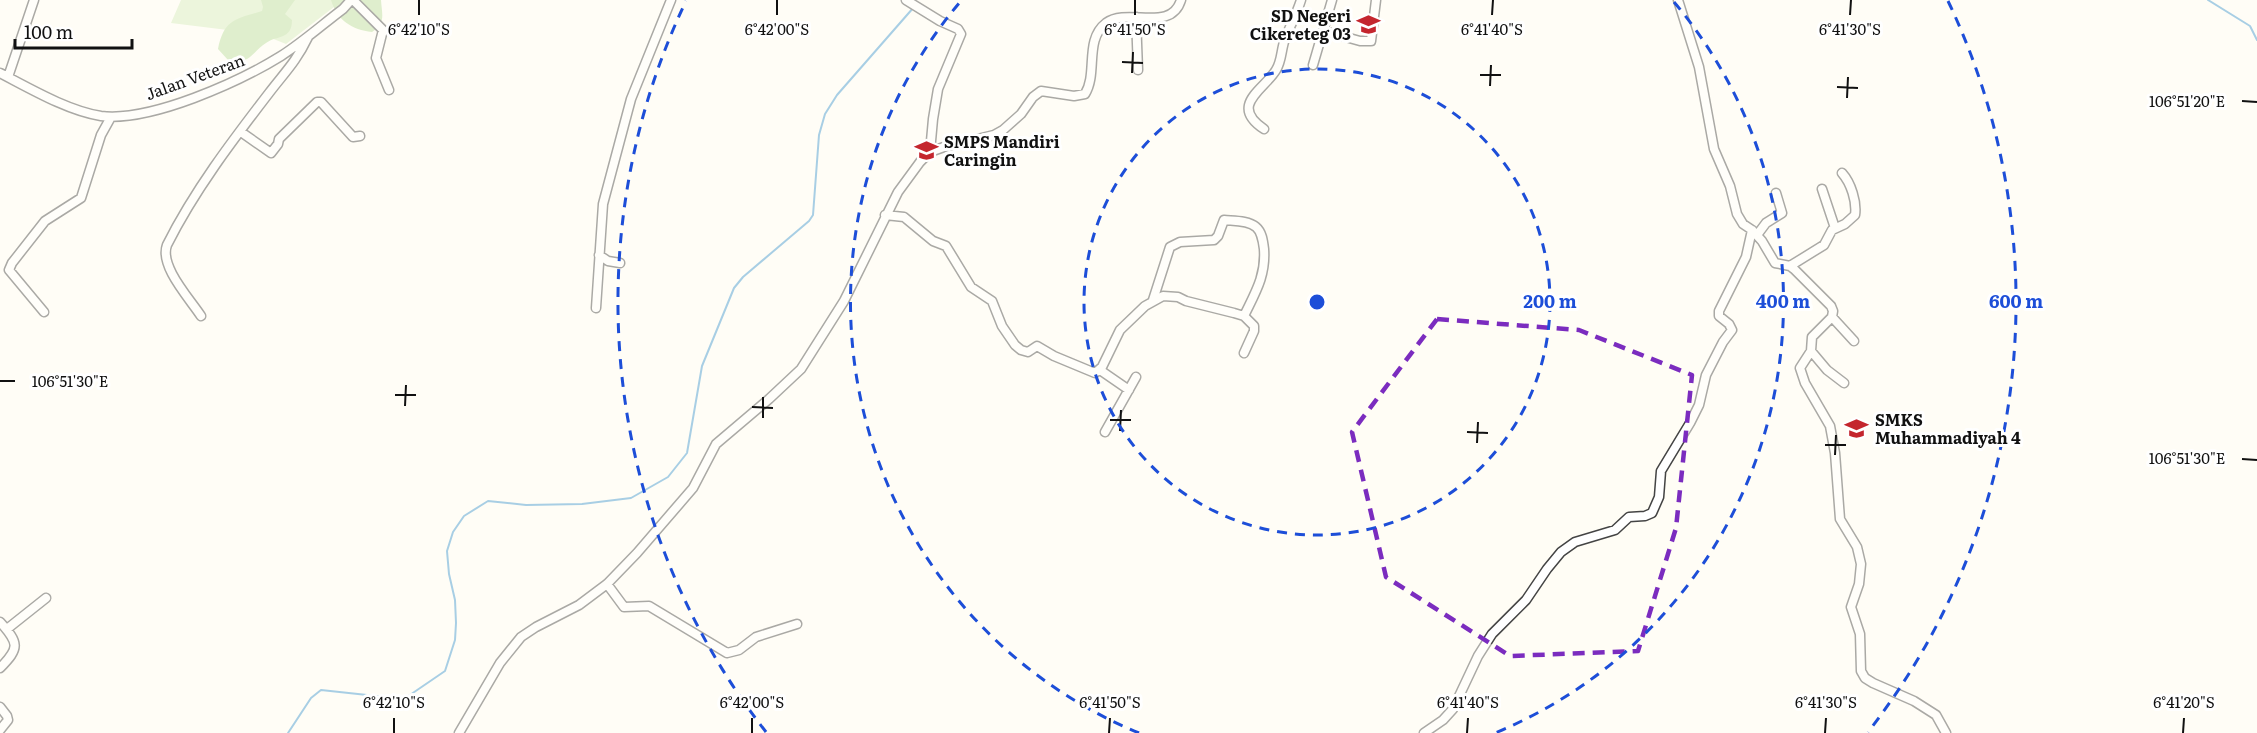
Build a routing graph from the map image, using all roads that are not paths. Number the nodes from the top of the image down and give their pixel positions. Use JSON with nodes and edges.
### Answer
{"nodes":[{"id":1,"x":34,"y":0,"type":"edge"},
{"id":2,"x":352,"y":0,"type":"edge"},
{"id":3,"x":671,"y":0,"type":"edge"},
{"id":4,"x":906,"y":0,"type":"edge"},
{"id":5,"x":1181,"y":0,"type":"edge"},
{"id":6,"x":1301,"y":0,"type":"edge"},
{"id":7,"x":1332,"y":0,"type":"edge"},
{"id":8,"x":1376,"y":0,"type":"edge"},
{"id":9,"x":1678,"y":0,"type":"edge"},
{"id":10,"x":1136,"y":17,"type":"junction"},
{"id":11,"x":1324,"y":31,"type":"junction"},
{"id":12,"x":310,"y":34,"type":"junction"},
{"id":13,"x":1313,"y":65,"type":"dead end"},
{"id":14,"x":1138,"y":70,"type":"dead end"},
{"id":15,"x":4,"y":75,"type":"edge"},
{"id":16,"x":389,"y":90,"type":"dead end"},
{"id":17,"x":111,"y":117,"type":"junction"},
{"id":18,"x":1264,"y":129,"type":"dead end"},
{"id":19,"x":241,"y":132,"type":"junction"},
{"id":20,"x":360,"y":136,"type":"dead end"},
{"id":21,"x":930,"y":152,"type":"junction"},
{"id":22,"x":1842,"y":173,"type":"dead end"},
{"id":23,"x":1822,"y":189,"type":"dead end"},
{"id":24,"x":1776,"y":193,"type":"dead end"},
{"id":25,"x":885,"y":214,"type":"junction"},
{"id":26,"x":1835,"y":228,"type":"junction"},
{"id":27,"x":1755,"y":232,"type":"junction"},
{"id":28,"x":599,"y":255,"type":"junction"},
{"id":29,"x":620,"y":263,"type":"dead end"},
{"id":30,"x":1790,"y":266,"type":"junction"},
{"id":31,"x":1153,"y":300,"type":"junction"},
{"id":32,"x":596,"y":308,"type":"dead end"},
{"id":33,"x":44,"y":312,"type":"dead end"},
{"id":34,"x":201,"y":316,"type":"dead end"},
{"id":35,"x":1244,"y":316,"type":"junction"},
{"id":36,"x":1832,"y":317,"type":"junction"},
{"id":37,"x":1854,"y":341,"type":"dead end"},
{"id":38,"x":1811,"y":351,"type":"junction"},
{"id":39,"x":1244,"y":352,"type":"dead end"},
{"id":40,"x":1100,"y":370,"type":"junction"},
{"id":41,"x":1136,"y":377,"type":"dead end"},
{"id":42,"x":1844,"y":383,"type":"dead end"},
{"id":43,"x":1129,"y":390,"type":"junction"},
{"id":44,"x":1105,"y":432,"type":"dead end"},
{"id":45,"x":606,"y":584,"type":"junction"},
{"id":46,"x":45,"y":598,"type":"dead end"},
{"id":47,"x":0,"y":622,"type":"edge"},
{"id":48,"x":797,"y":624,"type":"dead end"},
{"id":49,"x":7,"y":629,"type":"junction"},
{"id":50,"x":0,"y":668,"type":"edge"},
{"id":51,"x":0,"y":707,"type":"edge"},
{"id":52,"x":0,"y":729,"type":"edge"},
{"id":53,"x":459,"y":733,"type":"edge"},
{"id":54,"x":1424,"y":733,"type":"edge"},
{"id":55,"x":1946,"y":733,"type":"edge"}],
"edges":[{"from":1,"to":15,"type":"street"},
{"from":2,"to":12,"type":"street","name":"Jalan Veteran"},
{"from":2,"to":16,"type":"street"},
{"from":3,"to":28,"type":"street"},
{"from":4,"to":21,"type":"street"},
{"from":5,"to":10,"type":"street"},
{"from":6,"to":18,"type":"street"},
{"from":7,"to":11,"type":"street"},
{"from":8,"to":11,"type":"street"},
{"from":9,"to":27,"type":"street"},
{"from":10,"to":14,"type":"street"},
{"from":10,"to":21,"type":"street"},
{"from":11,"to":13,"type":"street"},
{"from":12,"to":17,"type":"street","name":"Jalan Veteran"},
{"from":12,"to":19,"type":"street"},
{"from":15,"to":17,"type":"street","name":"Jalan Veteran"},
{"from":17,"to":33,"type":"street"},
{"from":19,"to":20,"type":"street"},
{"from":19,"to":34,"type":"street"},
{"from":21,"to":25,"type":"street"},
{"from":22,"to":26,"type":"street"},
{"from":23,"to":26,"type":"street"},
{"from":24,"to":27,"type":"street"},
{"from":25,"to":40,"type":"street"},
{"from":25,"to":45,"type":"street"},
{"from":26,"to":30,"type":"street"},
{"from":27,"to":30,"type":"street"},
{"from":27,"to":54,"type":"street"},
{"from":28,"to":29,"type":"street"},
{"from":28,"to":32,"type":"street"},
{"from":30,"to":36,"type":"street"},
{"from":31,"to":35,"type":"street"},
{"from":31,"to":35,"type":"street"},
{"from":31,"to":40,"type":"street"},
{"from":35,"to":39,"type":"street"},
{"from":36,"to":37,"type":"street"},
{"from":36,"to":38,"type":"street"},
{"from":38,"to":42,"type":"street"},
{"from":38,"to":55,"type":"street"},
{"from":40,"to":43,"type":"street"},
{"from":41,"to":43,"type":"street"},
{"from":43,"to":44,"type":"street"},
{"from":45,"to":48,"type":"street"},
{"from":45,"to":53,"type":"street"},
{"from":46,"to":49,"type":"street"},
{"from":47,"to":49,"type":"street"},
{"from":49,"to":50,"type":"street"},
{"from":51,"to":52,"type":"street"}]}
